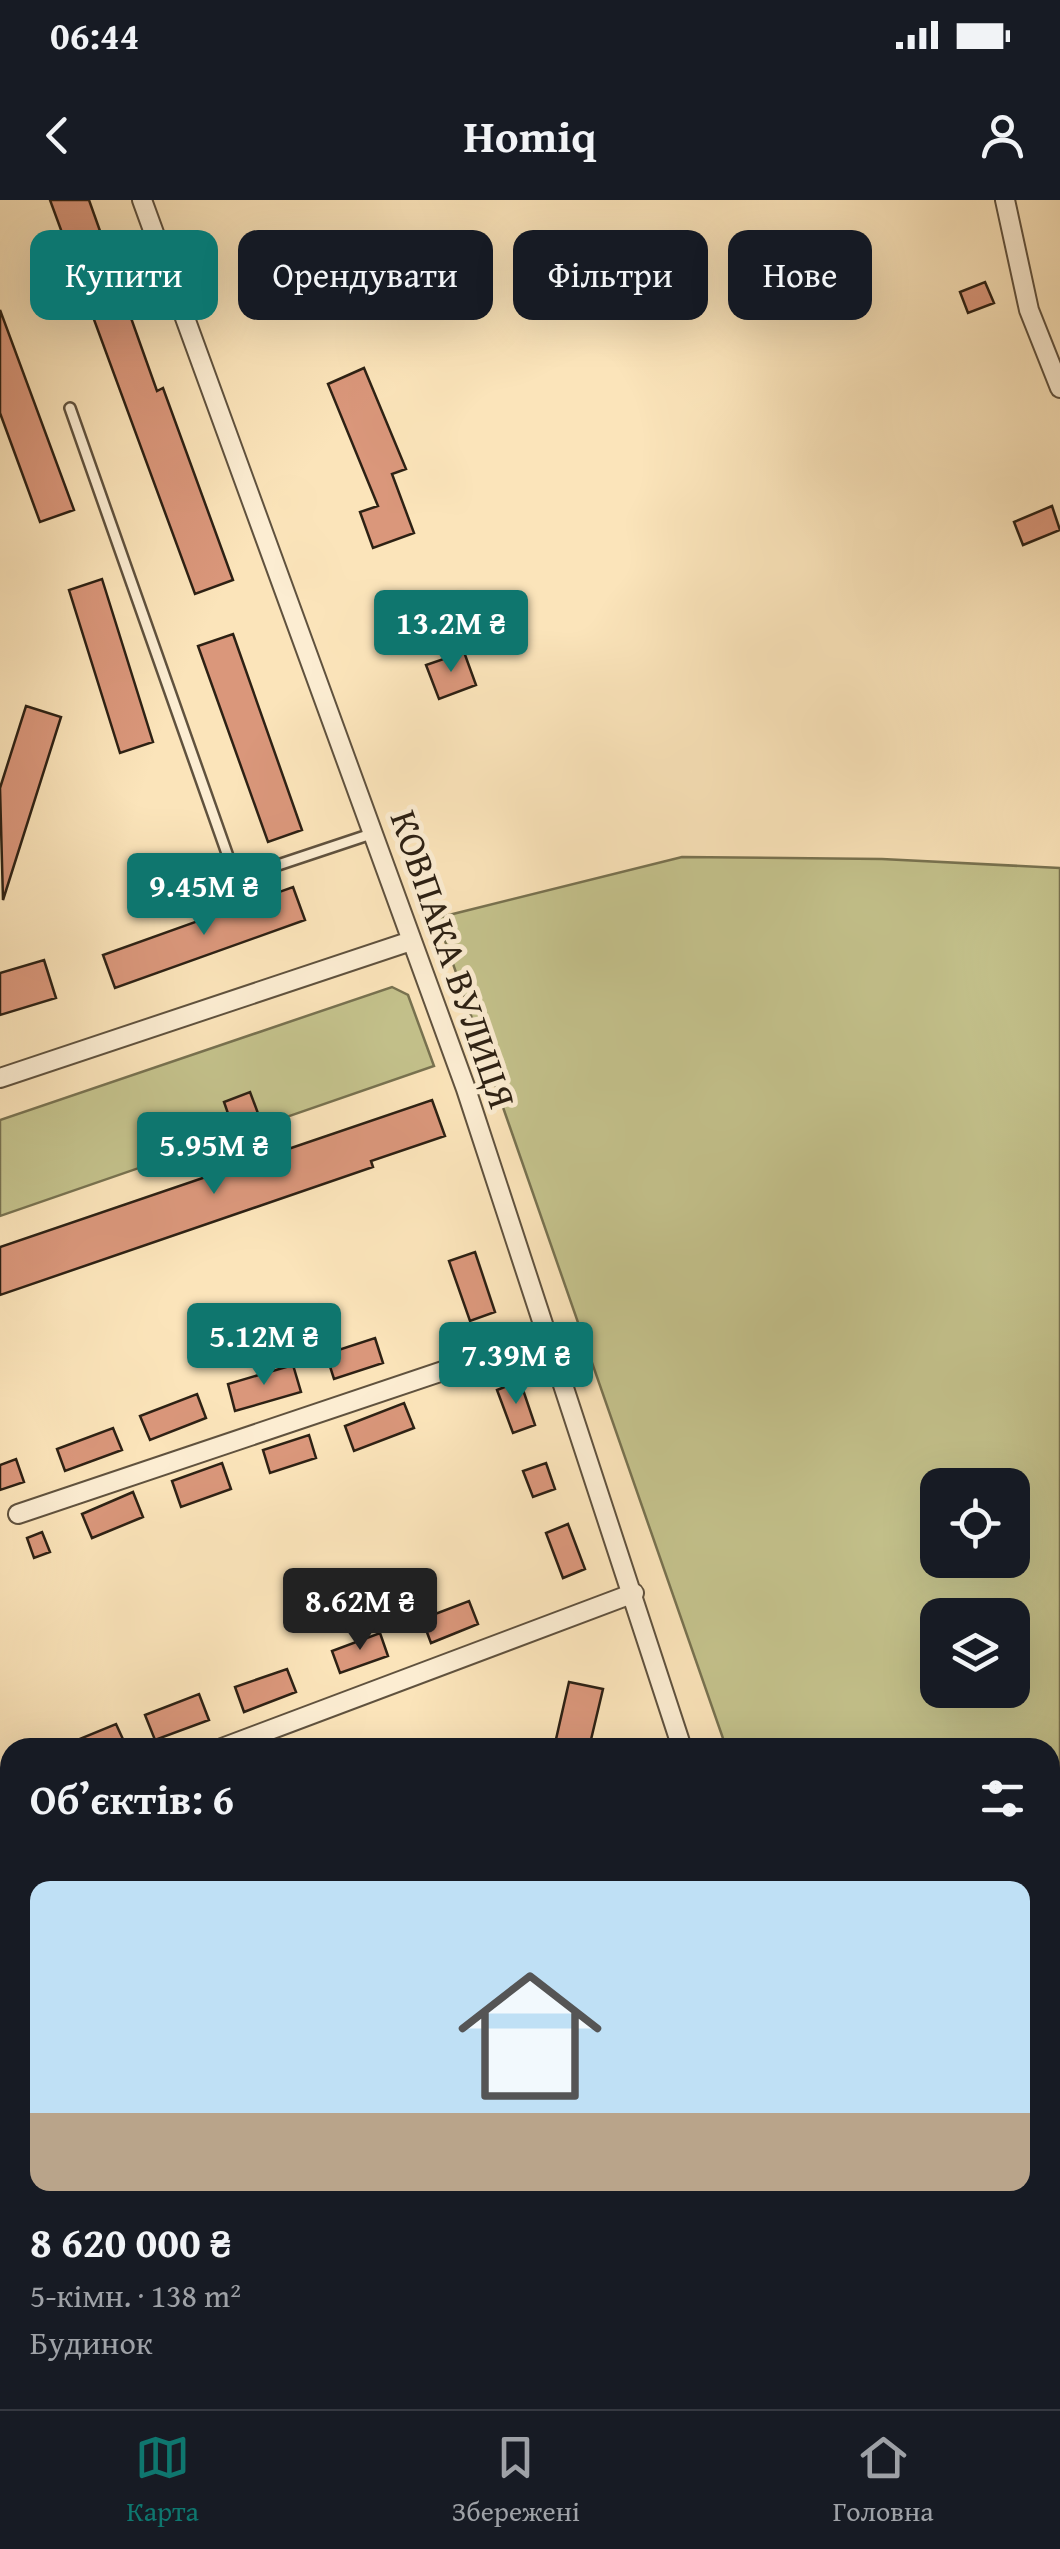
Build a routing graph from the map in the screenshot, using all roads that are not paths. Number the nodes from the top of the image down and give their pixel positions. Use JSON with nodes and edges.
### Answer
{"nodes":[{"id":1,"x":142,"y":200,"type":"edge"},
{"id":2,"x":1005,"y":200,"type":"edge"},
{"id":3,"x":1060,"y":388,"type":"edge"},
{"id":4,"x":70,"y":408,"type":"dead end"},
{"id":5,"x":374,"y":833,"type":"junction"},
{"id":6,"x":411,"y":941,"type":"junction"},
{"id":7,"x":0,"y":1078,"type":"edge"},
{"id":8,"x":544,"y":1337,"type":"junction"},
{"id":9,"x":18,"y":1514,"type":"dead end"},
{"id":10,"x":634,"y":1592,"type":"junction"},
{"id":11,"x":248,"y":1738,"type":"edge"},
{"id":12,"x":679,"y":1738,"type":"edge"}],
"edges":[{"from":1,"to":5,"type":"street","name":"КОВПАКА ВУЛИЦЯ"},
{"from":2,"to":3,"type":"street"},
{"from":4,"to":5,"type":"lane"},
{"from":5,"to":6,"type":"street","name":"КОВПАКА ВУЛИЦЯ"},
{"from":6,"to":7,"type":"street"},
{"from":6,"to":8,"type":"street","name":"КОВПАКА ВУЛИЦЯ"},
{"from":8,"to":9,"type":"street"},
{"from":8,"to":10,"type":"street","name":"КОВПАКА ВУЛИЦЯ"},
{"from":10,"to":11,"type":"street"},
{"from":10,"to":12,"type":"street","name":"КОВПАКА ВУЛИЦЯ"}]}
